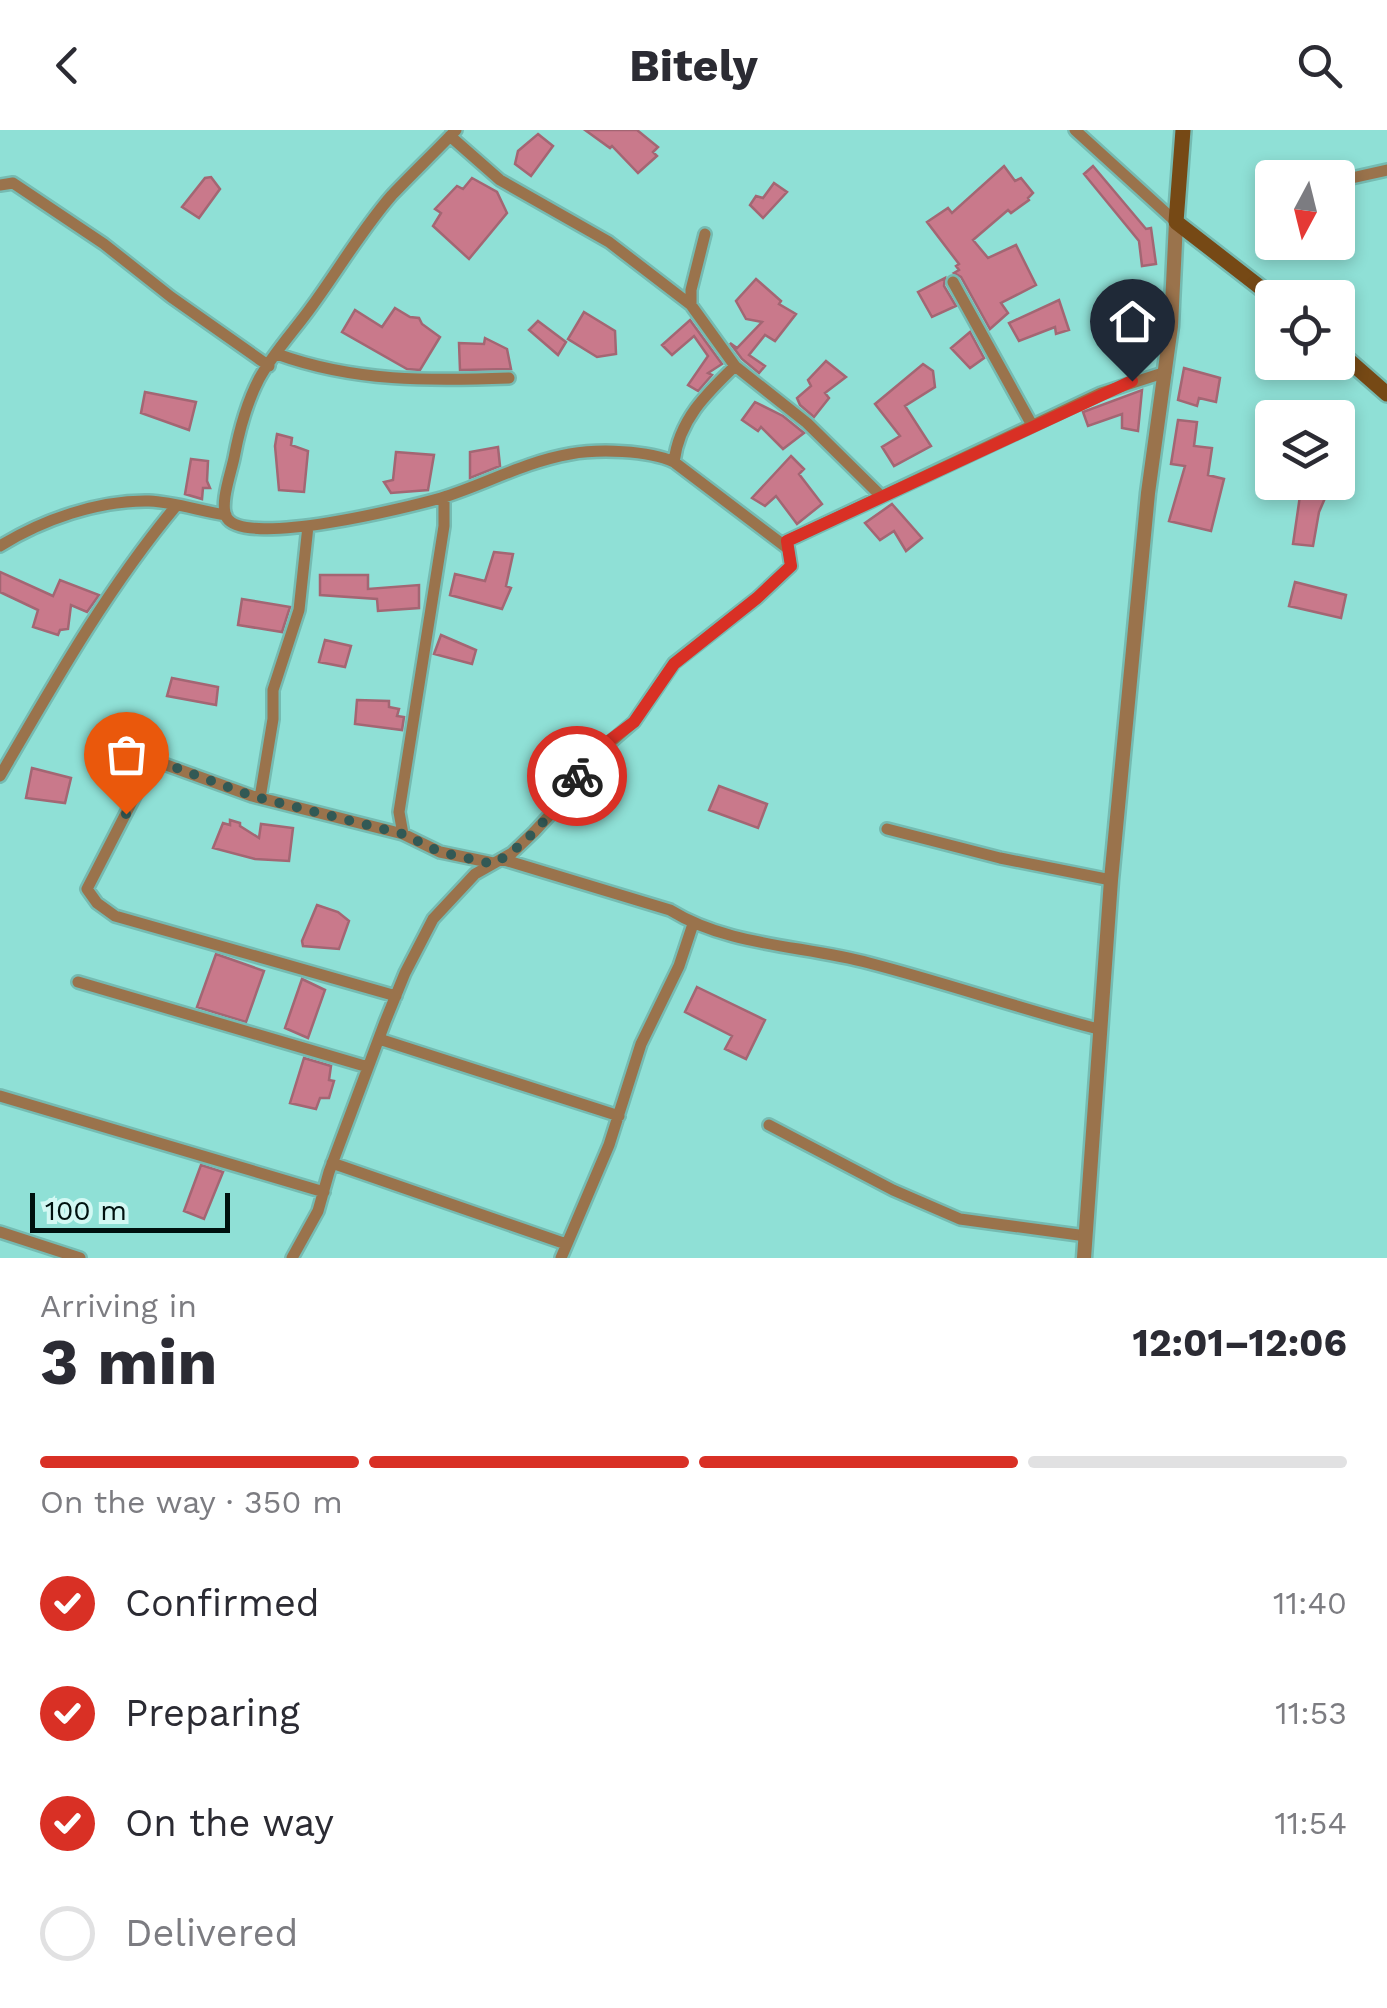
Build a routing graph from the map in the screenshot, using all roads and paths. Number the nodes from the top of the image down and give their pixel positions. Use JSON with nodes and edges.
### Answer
{"nodes":[{"id":1,"x":1075,"y":130,"type":"edge"},
{"id":2,"x":1183,"y":130,"type":"edge"},
{"id":3,"x":453,"y":133,"type":"edge"},
{"id":4,"x":1387,"y":170,"type":"edge"},
{"id":5,"x":1355,"y":177,"type":"edge"},
{"id":6,"x":0,"y":185,"type":"edge"},
{"id":7,"x":1176,"y":222,"type":"junction"},
{"id":8,"x":705,"y":234,"type":"dead end"},
{"id":9,"x":953,"y":282,"type":"dead end"},
{"id":10,"x":1255,"y":283,"type":"edge"},
{"id":11,"x":691,"y":305,"type":"junction"},
{"id":12,"x":277,"y":354,"type":"junction"},
{"id":13,"x":268,"y":366,"type":"junction"},
{"id":14,"x":735,"y":366,"type":"junction"},
{"id":15,"x":1355,"y":366,"type":"edge"},
{"id":16,"x":1166,"y":372,"type":"junction"},
{"id":17,"x":509,"y":378,"type":"dead end"},
{"id":18,"x":1387,"y":394,"type":"edge"},
{"id":19,"x":1032,"y":425,"type":"junction"},
{"id":20,"x":674,"y":462,"type":"junction"},
{"id":21,"x":881,"y":496,"type":"junction"},
{"id":22,"x":444,"y":498,"type":"junction"},
{"id":23,"x":176,"y":506,"type":"junction"},
{"id":24,"x":226,"y":516,"type":"junction"},
{"id":25,"x":308,"y":526,"type":"junction"},
{"id":26,"x":0,"y":546,"type":"edge"},
{"id":27,"x":786,"y":547,"type":"junction"},
{"id":28,"x":0,"y":776,"type":"edge"},
{"id":29,"x":260,"y":798,"type":"junction"},
{"id":30,"x":887,"y":828,"type":"dead end"},
{"id":31,"x":403,"y":834,"type":"junction"},
{"id":32,"x":497,"y":862,"type":"junction"},
{"id":33,"x":1111,"y":880,"type":"junction"},
{"id":34,"x":694,"y":924,"type":"junction"},
{"id":35,"x":78,"y":982,"type":"dead end"},
{"id":36,"x":396,"y":996,"type":"junction"},
{"id":37,"x":1098,"y":1029,"type":"junction"},
{"id":38,"x":379,"y":1040,"type":"junction"},
{"id":39,"x":368,"y":1067,"type":"junction"},
{"id":40,"x":0,"y":1096,"type":"edge"},
{"id":41,"x":620,"y":1116,"type":"junction"},
{"id":42,"x":769,"y":1125,"type":"dead end"},
{"id":43,"x":332,"y":1164,"type":"junction"},
{"id":44,"x":324,"y":1192,"type":"junction"},
{"id":45,"x":0,"y":1232,"type":"edge"},
{"id":46,"x":1086,"y":1236,"type":"junction"},
{"id":47,"x":566,"y":1244,"type":"junction"},
{"id":48,"x":80,"y":1258,"type":"edge"},
{"id":49,"x":292,"y":1258,"type":"edge"},
{"id":50,"x":562,"y":1258,"type":"edge"},
{"id":51,"x":1084,"y":1258,"type":"edge"}],
"edges":[{"from":1,"to":7,"type":"street"},
{"from":2,"to":7,"type":"main road"},
{"from":3,"to":11,"type":"street"},
{"from":3,"to":12,"type":"street"},
{"from":4,"to":5,"type":"street"},
{"from":6,"to":13,"type":"street"},
{"from":7,"to":10,"type":"main road"},
{"from":7,"to":16,"type":"street"},
{"from":8,"to":11,"type":"street"},
{"from":9,"to":19,"type":"street"},
{"from":11,"to":14,"type":"street"},
{"from":12,"to":13,"type":"street"},
{"from":12,"to":17,"type":"street"},
{"from":13,"to":24,"type":"street"},
{"from":14,"to":20,"type":"street"},
{"from":14,"to":21,"type":"street"},
{"from":15,"to":18,"type":"main road"},
{"from":16,"to":19,"type":"street"},
{"from":16,"to":33,"type":"street"},
{"from":19,"to":21,"type":"street"},
{"from":20,"to":22,"type":"street"},
{"from":20,"to":27,"type":"street"},
{"from":21,"to":27,"type":"street"},
{"from":22,"to":25,"type":"street"},
{"from":22,"to":31,"type":"street"},
{"from":23,"to":24,"type":"street"},
{"from":23,"to":26,"type":"street"},
{"from":23,"to":28,"type":"street"},
{"from":24,"to":25,"type":"street"},
{"from":25,"to":29,"type":"street"},
{"from":27,"to":32,"type":"street"},
{"from":29,"to":31,"type":"street"},
{"from":29,"to":36,"type":"street"},
{"from":30,"to":33,"type":"street"},
{"from":31,"to":32,"type":"street"},
{"from":32,"to":34,"type":"street"},
{"from":32,"to":36,"type":"street"},
{"from":33,"to":37,"type":"street"},
{"from":34,"to":37,"type":"street"},
{"from":34,"to":41,"type":"street"},
{"from":35,"to":39,"type":"street"},
{"from":36,"to":38,"type":"street"},
{"from":37,"to":46,"type":"street"},
{"from":38,"to":39,"type":"street"},
{"from":38,"to":41,"type":"street"},
{"from":39,"to":43,"type":"street"},
{"from":40,"to":44,"type":"street"},
{"from":41,"to":47,"type":"street"},
{"from":42,"to":46,"type":"street"},
{"from":43,"to":44,"type":"street"},
{"from":43,"to":47,"type":"street"},
{"from":44,"to":49,"type":"street"},
{"from":45,"to":48,"type":"street"},
{"from":46,"to":51,"type":"street"},
{"from":47,"to":50,"type":"street"}]}
